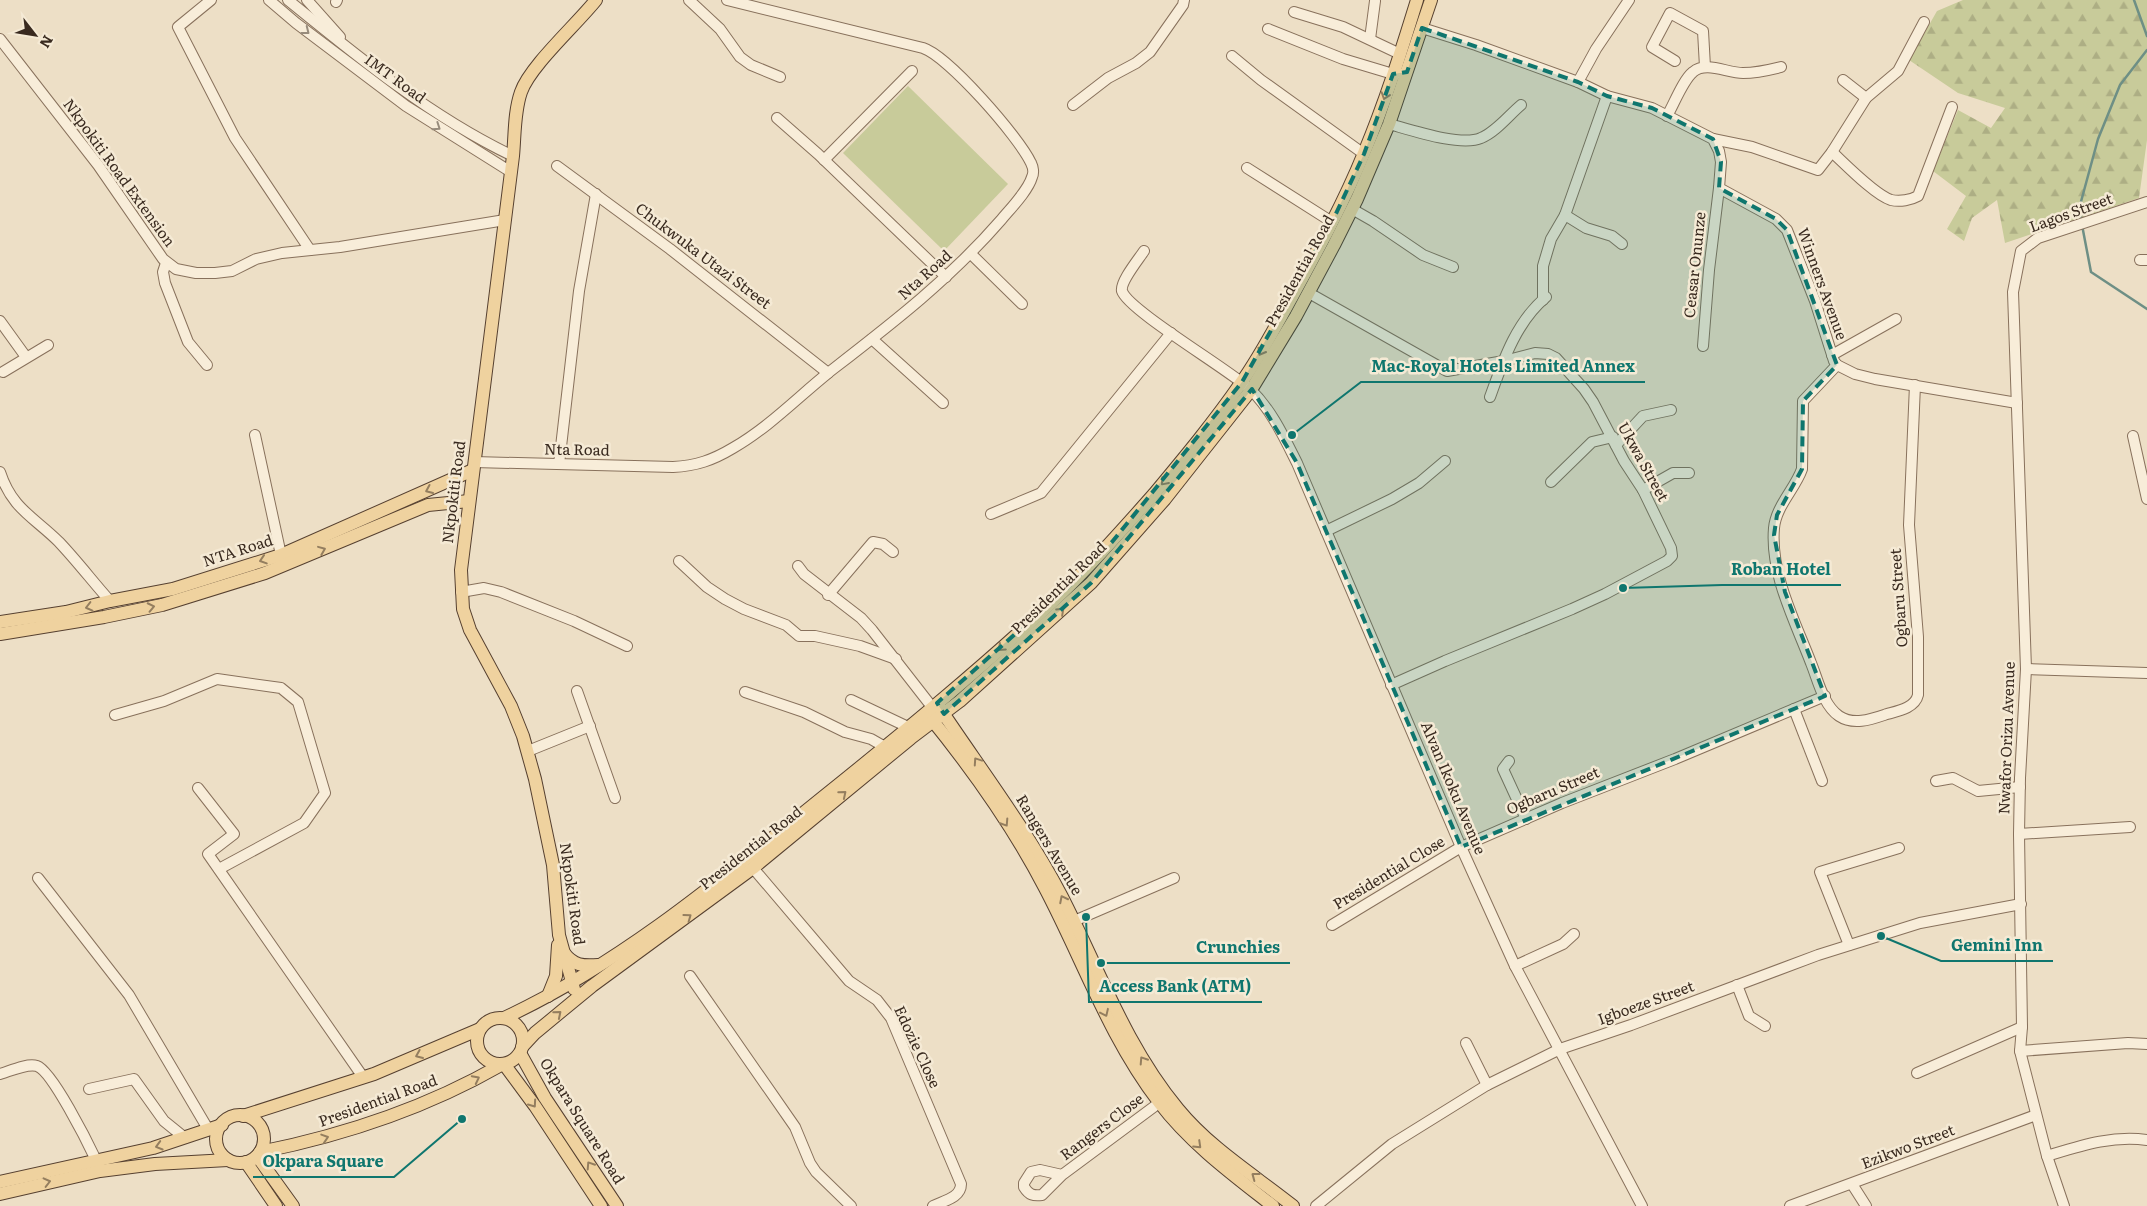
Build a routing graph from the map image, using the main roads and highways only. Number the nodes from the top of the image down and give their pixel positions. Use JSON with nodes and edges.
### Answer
{"nodes":[{"id":1,"x":596,"y":0,"type":"edge"},
{"id":2,"x":1417,"y":0,"type":"edge"},
{"id":3,"x":1431,"y":0,"type":"edge"},
{"id":4,"x":1376,"y":139,"type":"junction"},
{"id":5,"x":1312,"y":274,"type":"junction"},
{"id":6,"x":1246,"y":386,"type":"junction"},
{"id":7,"x":474,"y":466,"type":"junction"},
{"id":8,"x":469,"y":501,"type":"junction"},
{"id":9,"x":0,"y":622,"type":"edge"},
{"id":10,"x":0,"y":634,"type":"edge"},
{"id":11,"x":960,"y":701,"type":"junction"},
{"id":12,"x":935,"y":711,"type":"junction"},
{"id":13,"x":909,"y":732,"type":"junction"},
{"id":14,"x":953,"y":736,"type":"junction"},
{"id":15,"x":820,"y":806,"type":"junction"},
{"id":16,"x":559,"y":935,"type":"junction"},
{"id":17,"x":564,"y":953,"type":"junction"},
{"id":18,"x":598,"y":965,"type":"junction"},
{"id":19,"x":571,"y":984,"type":"junction"},
{"id":20,"x":548,"y":996,"type":"junction"},
{"id":21,"x":578,"y":998,"type":"junction"},
{"id":22,"x":504,"y":1018,"type":"junction"},
{"id":23,"x":480,"y":1029,"type":"junction"},
{"id":24,"x":521,"y":1050,"type":"junction"},
{"id":25,"x":502,"y":1064,"type":"junction"},
{"id":26,"x":243,"y":1116,"type":"junction"},
{"id":27,"x":222,"y":1125,"type":"junction"},
{"id":28,"x":182,"y":1139,"type":"junction"},
{"id":29,"x":259,"y":1154,"type":"junction"},
{"id":30,"x":228,"y":1160,"type":"junction"},
{"id":31,"x":183,"y":1162,"type":"junction"},
{"id":32,"x":246,"y":1162,"type":"junction"},
{"id":33,"x":0,"y":1182,"type":"edge"},
{"id":34,"x":0,"y":1194,"type":"edge"},
{"id":35,"x":276,"y":1206,"type":"edge"},
{"id":36,"x":293,"y":1206,"type":"edge"},
{"id":37,"x":601,"y":1206,"type":"edge"},
{"id":38,"x":617,"y":1206,"type":"edge"},
{"id":39,"x":1273,"y":1206,"type":"edge"},
{"id":40,"x":1293,"y":1206,"type":"edge"}],
"edges":[{"from":1,"to":7,"type":"main road","name":"Nkpokiti Road"},
{"from":2,"to":4,"type":"main road","name":"Presidential Road","one_way":true},
{"from":3,"to":4,"type":"main road","name":"Presidential Road"},
{"from":4,"to":5,"type":"main road","name":"Presidential Road"},
{"from":4,"to":5,"type":"main road","name":"Presidential Road"},
{"from":5,"to":6,"type":"main road","name":"Presidential Road","one_way":true},
{"from":5,"to":6,"type":"main road","name":"Presidential Road"},
{"from":11,"to":6,"type":"main road","name":"Presidential Road","one_way":true},
{"from":6,"to":12,"type":"main road","name":"Presidential Road","one_way":true},
{"from":7,"to":8,"type":"main road","name":"Nkpokiti Road"},
{"from":7,"to":9,"type":"main road","name":"NTA Road","one_way":true},
{"from":10,"to":8,"type":"main road","name":"NTA Road","one_way":true},
{"from":8,"to":16,"type":"main road","name":"Nkpokiti Road"},
{"from":11,"to":12,"type":"main road","name":"Presidential Road"},
{"from":11,"to":14,"type":"main road"},
{"from":12,"to":13,"type":"main road","name":"Presidential Road"},
{"from":12,"to":14,"type":"main road"},
{"from":13,"to":14,"type":"main road"},
{"from":15,"to":13,"type":"main road","name":"Presidential Road","one_way":true},
{"from":13,"to":15,"type":"main road","name":"Presidential Road"},
{"from":14,"to":39,"type":"main road","name":"Rangers Avenue","one_way":true},
{"from":40,"to":14,"type":"main road","name":"Rangers Avenue","one_way":true},
{"from":15,"to":18,"type":"main road","name":"Presidential Road"},
{"from":21,"to":15,"type":"main road","name":"Presidential Road","one_way":true},
{"from":16,"to":17,"type":"main road","name":"Nkpokiti Road"},
{"from":16,"to":20,"type":"main road"},
{"from":17,"to":18,"type":"main road"},
{"from":17,"to":19,"type":"main road","name":"Nkpokiti Road"},
{"from":18,"to":19,"type":"main road","name":"Presidential Road"},
{"from":19,"to":20,"type":"main road","name":"Presidential Road"},
{"from":19,"to":21,"type":"main road","name":"Nkpokiti Road"},
{"from":20,"to":22,"type":"main road","name":"Presidential Road"},
{"from":24,"to":21,"type":"main road","name":"Presidential Road","one_way":true},
{"from":22,"to":23,"type":"main road"},
{"from":22,"to":24,"type":"main road"},
{"from":23,"to":25,"type":"main road"},
{"from":23,"to":26,"type":"main road","name":"Presidential Road","one_way":true},
{"from":24,"to":25,"type":"main road"},
{"from":38,"to":24,"type":"main road","name":"Okpara Square Road","one_way":true},
{"from":29,"to":25,"type":"main road","name":"Presidential Road","one_way":true},
{"from":25,"to":37,"type":"main road","name":"Okpara Square Road","one_way":true},
{"from":26,"to":27,"type":"main road"},
{"from":26,"to":29,"type":"main road"},
{"from":27,"to":28,"type":"main road"},
{"from":27,"to":30,"type":"main road"},
{"from":28,"to":31,"type":"main road"},
{"from":28,"to":33,"type":"main road","one_way":true},
{"from":29,"to":32,"type":"main road"},
{"from":29,"to":36,"type":"main road"},
{"from":30,"to":31,"type":"main road"},
{"from":30,"to":32,"type":"main road"},
{"from":34,"to":31,"type":"main road","one_way":true},
{"from":32,"to":35,"type":"main road"}]}
